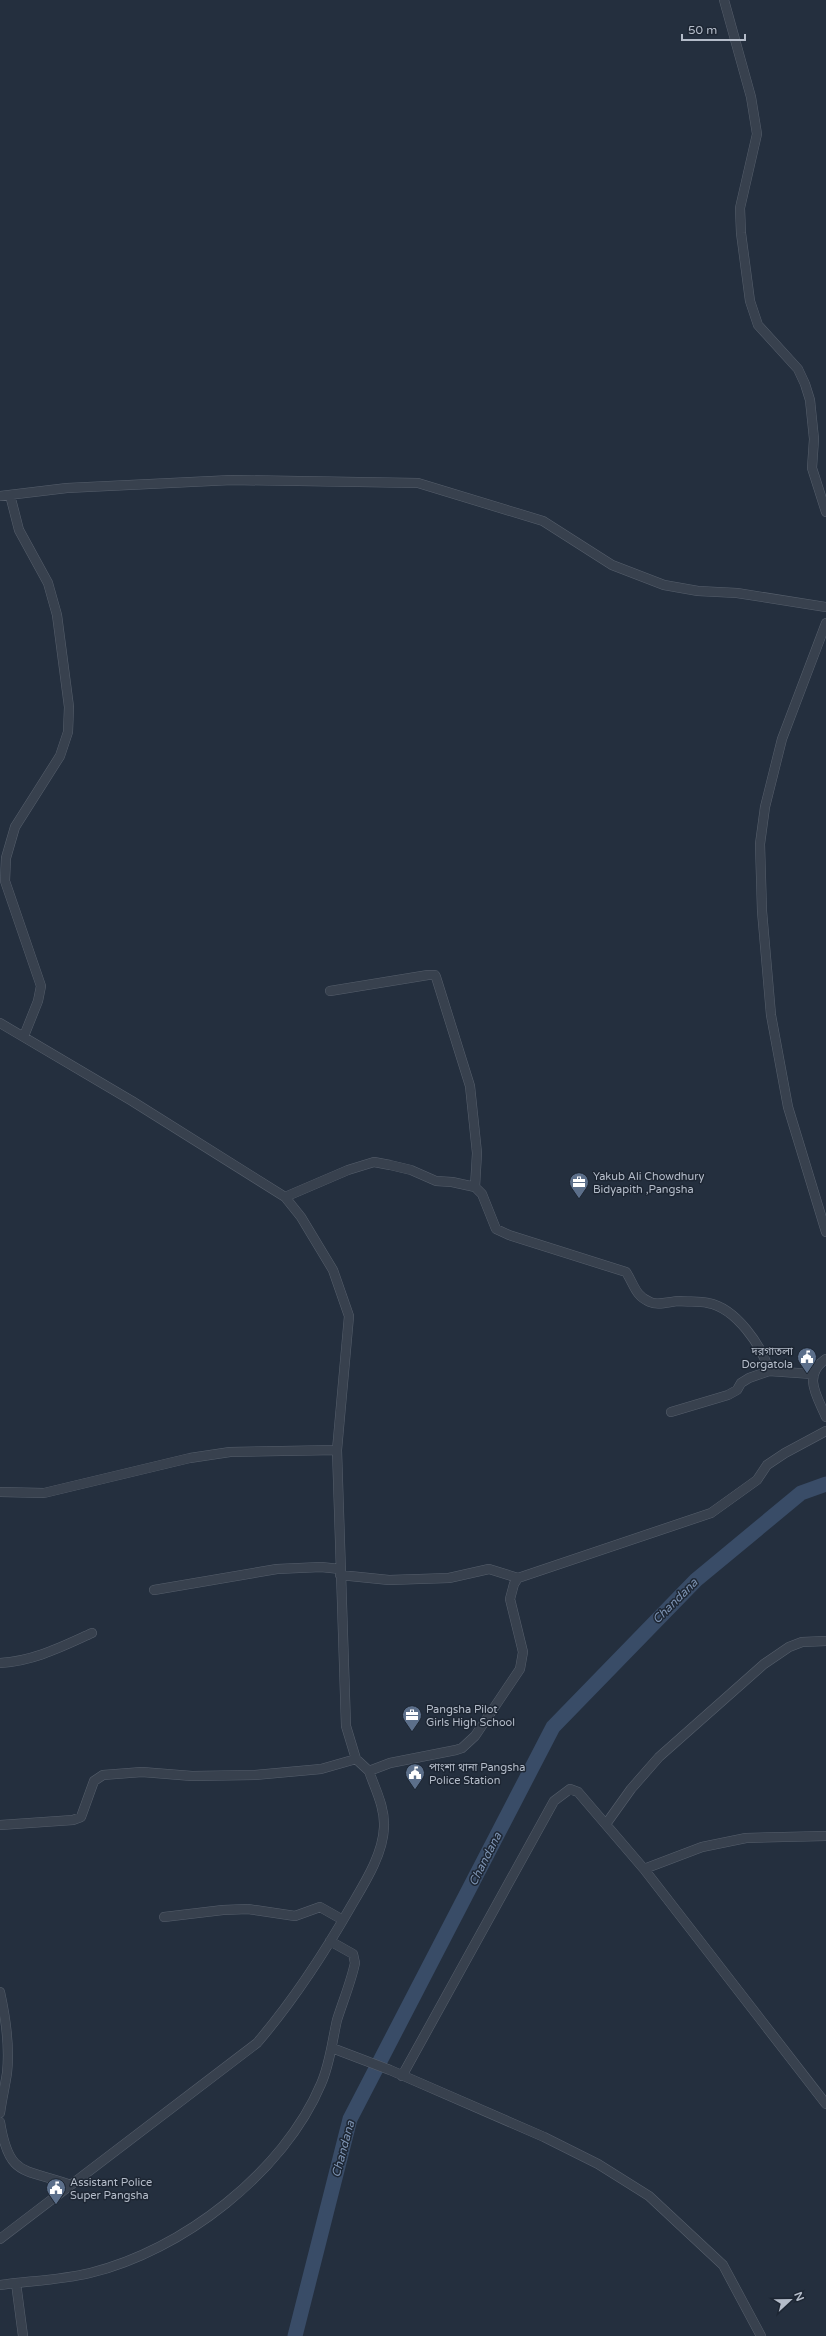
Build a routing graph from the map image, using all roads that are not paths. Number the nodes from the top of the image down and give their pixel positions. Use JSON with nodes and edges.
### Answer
{"nodes":[{"id":1,"x":724,"y":0,"type":"edge"},
{"id":2,"x":10,"y":495,"type":"junction"},
{"id":3,"x":0,"y":496,"type":"edge"},
{"id":4,"x":826,"y":512,"type":"edge"},
{"id":5,"x":826,"y":607,"type":"edge"},
{"id":6,"x":826,"y":623,"type":"edge"},
{"id":7,"x":330,"y":991,"type":"dead end"},
{"id":8,"x":0,"y":1023,"type":"edge"},
{"id":9,"x":24,"y":1036,"type":"junction"},
{"id":10,"x":475,"y":1187,"type":"junction"},
{"id":11,"x":285,"y":1197,"type":"junction"},
{"id":12,"x":826,"y":1232,"type":"edge"},
{"id":13,"x":826,"y":1359,"type":"edge"},
{"id":14,"x":769,"y":1371,"type":"junction"},
{"id":15,"x":812,"y":1374,"type":"junction"},
{"id":16,"x":671,"y":1412,"type":"dead end"},
{"id":17,"x":826,"y":1417,"type":"edge"},
{"id":18,"x":826,"y":1431,"type":"edge"},
{"id":19,"x":337,"y":1450,"type":"junction"},
{"id":20,"x":0,"y":1492,"type":"edge"},
{"id":21,"x":340,"y":1572,"type":"junction"},
{"id":22,"x":518,"y":1578,"type":"junction"},
{"id":23,"x":154,"y":1590,"type":"dead end"},
{"id":24,"x":92,"y":1633,"type":"dead end"},
{"id":25,"x":826,"y":1641,"type":"edge"},
{"id":26,"x":0,"y":1663,"type":"edge"},
{"id":27,"x":356,"y":1760,"type":"junction"},
{"id":28,"x":368,"y":1771,"type":"junction"},
{"id":29,"x":606,"y":1824,"type":"junction"},
{"id":30,"x":0,"y":1825,"type":"edge"},
{"id":31,"x":826,"y":1836,"type":"edge"},
{"id":32,"x":644,"y":1869,"type":"junction"},
{"id":33,"x":164,"y":1917,"type":"dead end"},
{"id":34,"x":343,"y":1920,"type":"junction"},
{"id":35,"x":330,"y":1941,"type":"junction"},
{"id":36,"x":0,"y":1992,"type":"edge"},
{"id":37,"x":332,"y":2048,"type":"junction"},
{"id":38,"x":402,"y":2076,"type":"junction"},
{"id":39,"x":826,"y":2104,"type":"edge"},
{"id":40,"x":0,"y":2112,"type":"edge"},
{"id":41,"x":0,"y":2122,"type":"edge"},
{"id":42,"x":71,"y":2185,"type":"junction"},
{"id":43,"x":0,"y":2239,"type":"edge"},
{"id":44,"x":16,"y":2283,"type":"junction"},
{"id":45,"x":0,"y":2285,"type":"edge"},
{"id":46,"x":23,"y":2336,"type":"edge"},
{"id":47,"x":761,"y":2336,"type":"edge"}],
"edges":[{"from":1,"to":4,"type":"street"},
{"from":2,"to":3,"type":"street"},
{"from":2,"to":5,"type":"street"},
{"from":2,"to":9,"type":"street"},
{"from":6,"to":12,"type":"street"},
{"from":7,"to":10,"type":"street"},
{"from":8,"to":9,"type":"street"},
{"from":9,"to":11,"type":"street"},
{"from":10,"to":11,"type":"street"},
{"from":10,"to":14,"type":"street"},
{"from":11,"to":19,"type":"street"},
{"from":13,"to":15,"type":"street"},
{"from":14,"to":15,"type":"street"},
{"from":14,"to":16,"type":"street"},
{"from":15,"to":17,"type":"street"},
{"from":18,"to":22,"type":"street"},
{"from":19,"to":20,"type":"street"},
{"from":19,"to":21,"type":"street"},
{"from":21,"to":22,"type":"street"},
{"from":21,"to":23,"type":"street"},
{"from":21,"to":27,"type":"street"},
{"from":22,"to":28,"type":"street"},
{"from":24,"to":26,"type":"street"},
{"from":25,"to":29,"type":"street"},
{"from":27,"to":28,"type":"street"},
{"from":27,"to":30,"type":"street"},
{"from":28,"to":34,"type":"street"},
{"from":29,"to":32,"type":"street"},
{"from":29,"to":38,"type":"street"},
{"from":31,"to":32,"type":"street"},
{"from":32,"to":39,"type":"street"},
{"from":33,"to":34,"type":"street"},
{"from":34,"to":35,"type":"street"},
{"from":35,"to":37,"type":"street"},
{"from":35,"to":42,"type":"street"},
{"from":36,"to":40,"type":"street"},
{"from":37,"to":38,"type":"street"},
{"from":37,"to":44,"type":"street"},
{"from":38,"to":47,"type":"street"},
{"from":41,"to":42,"type":"street"},
{"from":42,"to":43,"type":"street"},
{"from":44,"to":45,"type":"street"},
{"from":44,"to":46,"type":"street"}]}
